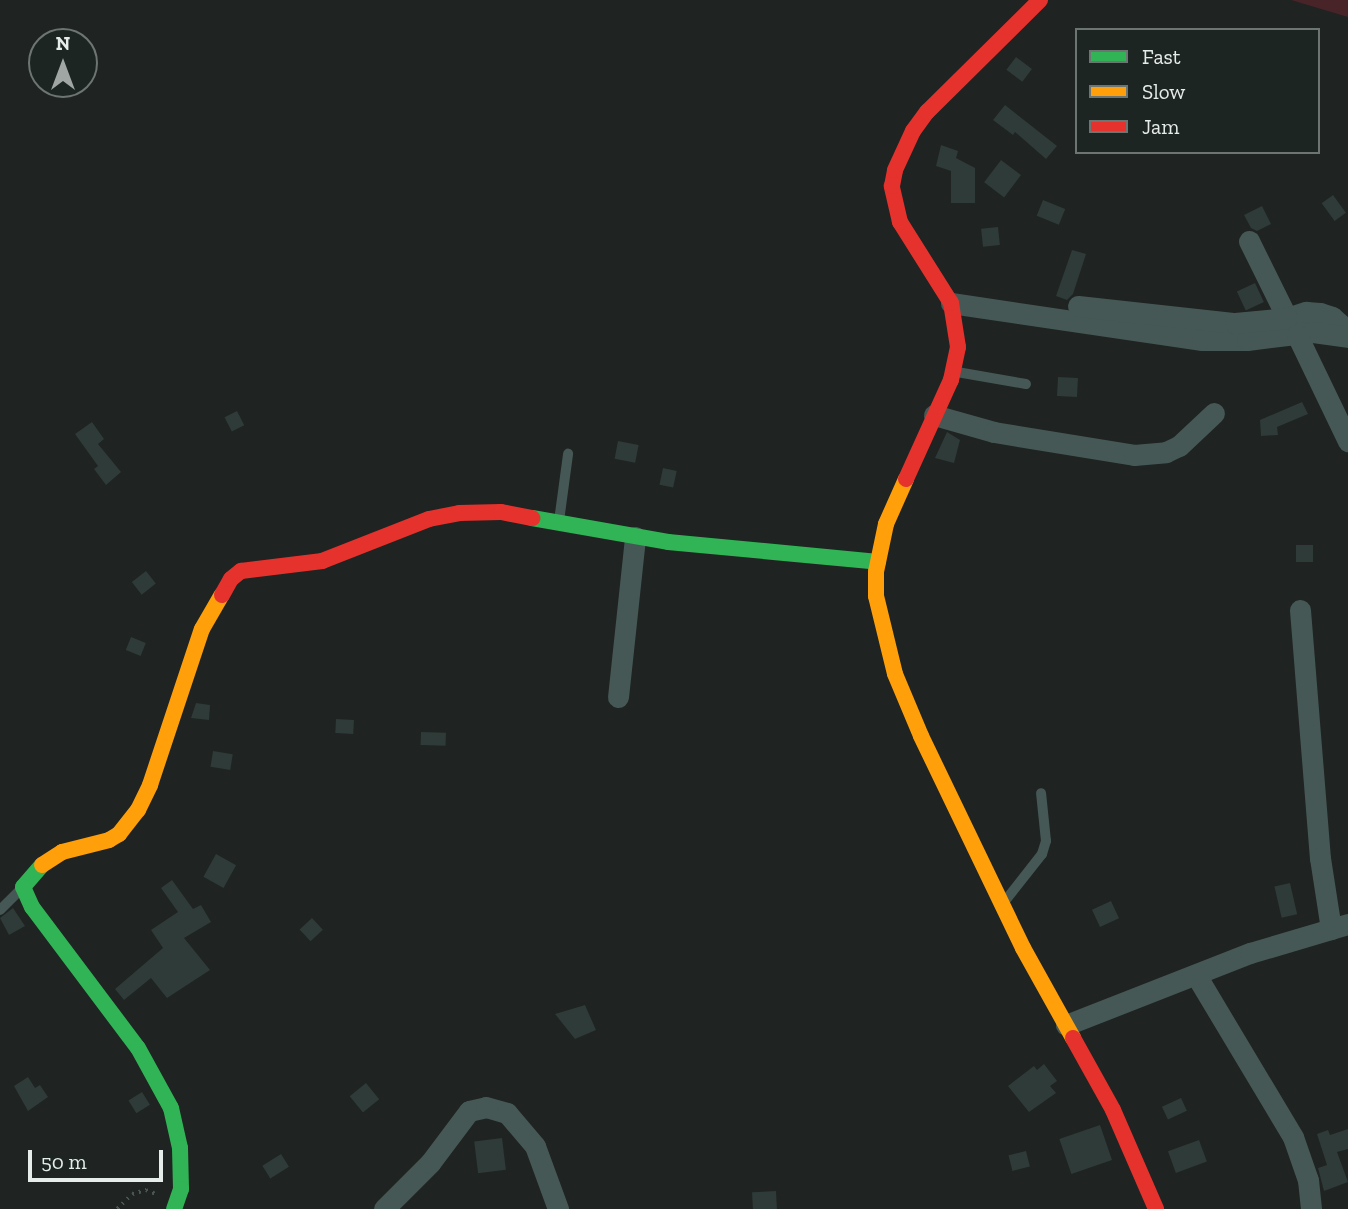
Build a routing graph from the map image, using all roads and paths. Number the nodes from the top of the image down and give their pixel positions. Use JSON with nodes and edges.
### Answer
{"nodes":[{"id":1,"x":1040,"y":0,"type":"edge"},
{"id":2,"x":1249,"y":241,"type":"dead end"},
{"id":3,"x":951,"y":303,"type":"junction"},
{"id":4,"x":1079,"y":306,"type":"dead end"},
{"id":5,"x":1292,"y":327,"type":"junction"},
{"id":6,"x":1348,"y":331,"type":"edge"},
{"id":7,"x":1348,"y":337,"type":"edge"},
{"id":8,"x":954,"y":371,"type":"junction"},
{"id":9,"x":1026,"y":384,"type":"dead end"},
{"id":10,"x":1214,"y":413,"type":"dead end"},
{"id":11,"x":934,"y":415,"type":"junction"},
{"id":12,"x":1348,"y":441,"type":"edge"},
{"id":13,"x":568,"y":454,"type":"dead end"},
{"id":14,"x":559,"y":524,"type":"junction"},
{"id":15,"x":635,"y":537,"type":"junction"},
{"id":16,"x":878,"y":562,"type":"junction"},
{"id":17,"x":1300,"y":610,"type":"dead end"},
{"id":18,"x":618,"y":696,"type":"dead end"},
{"id":19,"x":1041,"y":793,"type":"dead end"},
{"id":20,"x":23,"y":887,"type":"junction"},
{"id":21,"x":1003,"y":904,"type":"junction"},
{"id":22,"x":0,"y":911,"type":"edge"},
{"id":23,"x":1340,"y":926,"type":"edge"},
{"id":24,"x":1196,"y":975,"type":"junction"},
{"id":25,"x":1066,"y":1025,"type":"junction"},
{"id":26,"x":117,"y":1209,"type":"edge"},
{"id":27,"x":175,"y":1209,"type":"edge"},
{"id":28,"x":384,"y":1209,"type":"edge"},
{"id":29,"x":558,"y":1209,"type":"edge"},
{"id":30,"x":1155,"y":1209,"type":"edge"},
{"id":31,"x":1311,"y":1209,"type":"edge"}],
"edges":[{"from":1,"to":3,"type":"street"},
{"from":2,"to":5,"type":"street"},
{"from":3,"to":5,"type":"street"},
{"from":3,"to":8,"type":"street"},
{"from":4,"to":5,"type":"street"},
{"from":5,"to":6,"type":"street"},
{"from":5,"to":7,"type":"street"},
{"from":5,"to":12,"type":"street"},
{"from":8,"to":9,"type":"lane"},
{"from":8,"to":11,"type":"street"},
{"from":10,"to":11,"type":"street"},
{"from":11,"to":16,"type":"street"},
{"from":13,"to":14,"type":"lane"},
{"from":14,"to":15,"type":"street"},
{"from":14,"to":20,"type":"street"},
{"from":15,"to":16,"type":"street"},
{"from":15,"to":18,"type":"street"},
{"from":16,"to":21,"type":"street"},
{"from":17,"to":23,"type":"street"},
{"from":19,"to":21,"type":"lane"},
{"from":20,"to":22,"type":"lane"},
{"from":20,"to":27,"type":"street"},
{"from":21,"to":25,"type":"street"},
{"from":23,"to":24,"type":"street"},
{"from":24,"to":25,"type":"street"},
{"from":24,"to":31,"type":"street"},
{"from":25,"to":30,"type":"street"},
{"from":26,"to":27,"type":"path"},
{"from":28,"to":29,"type":"street"}]}
